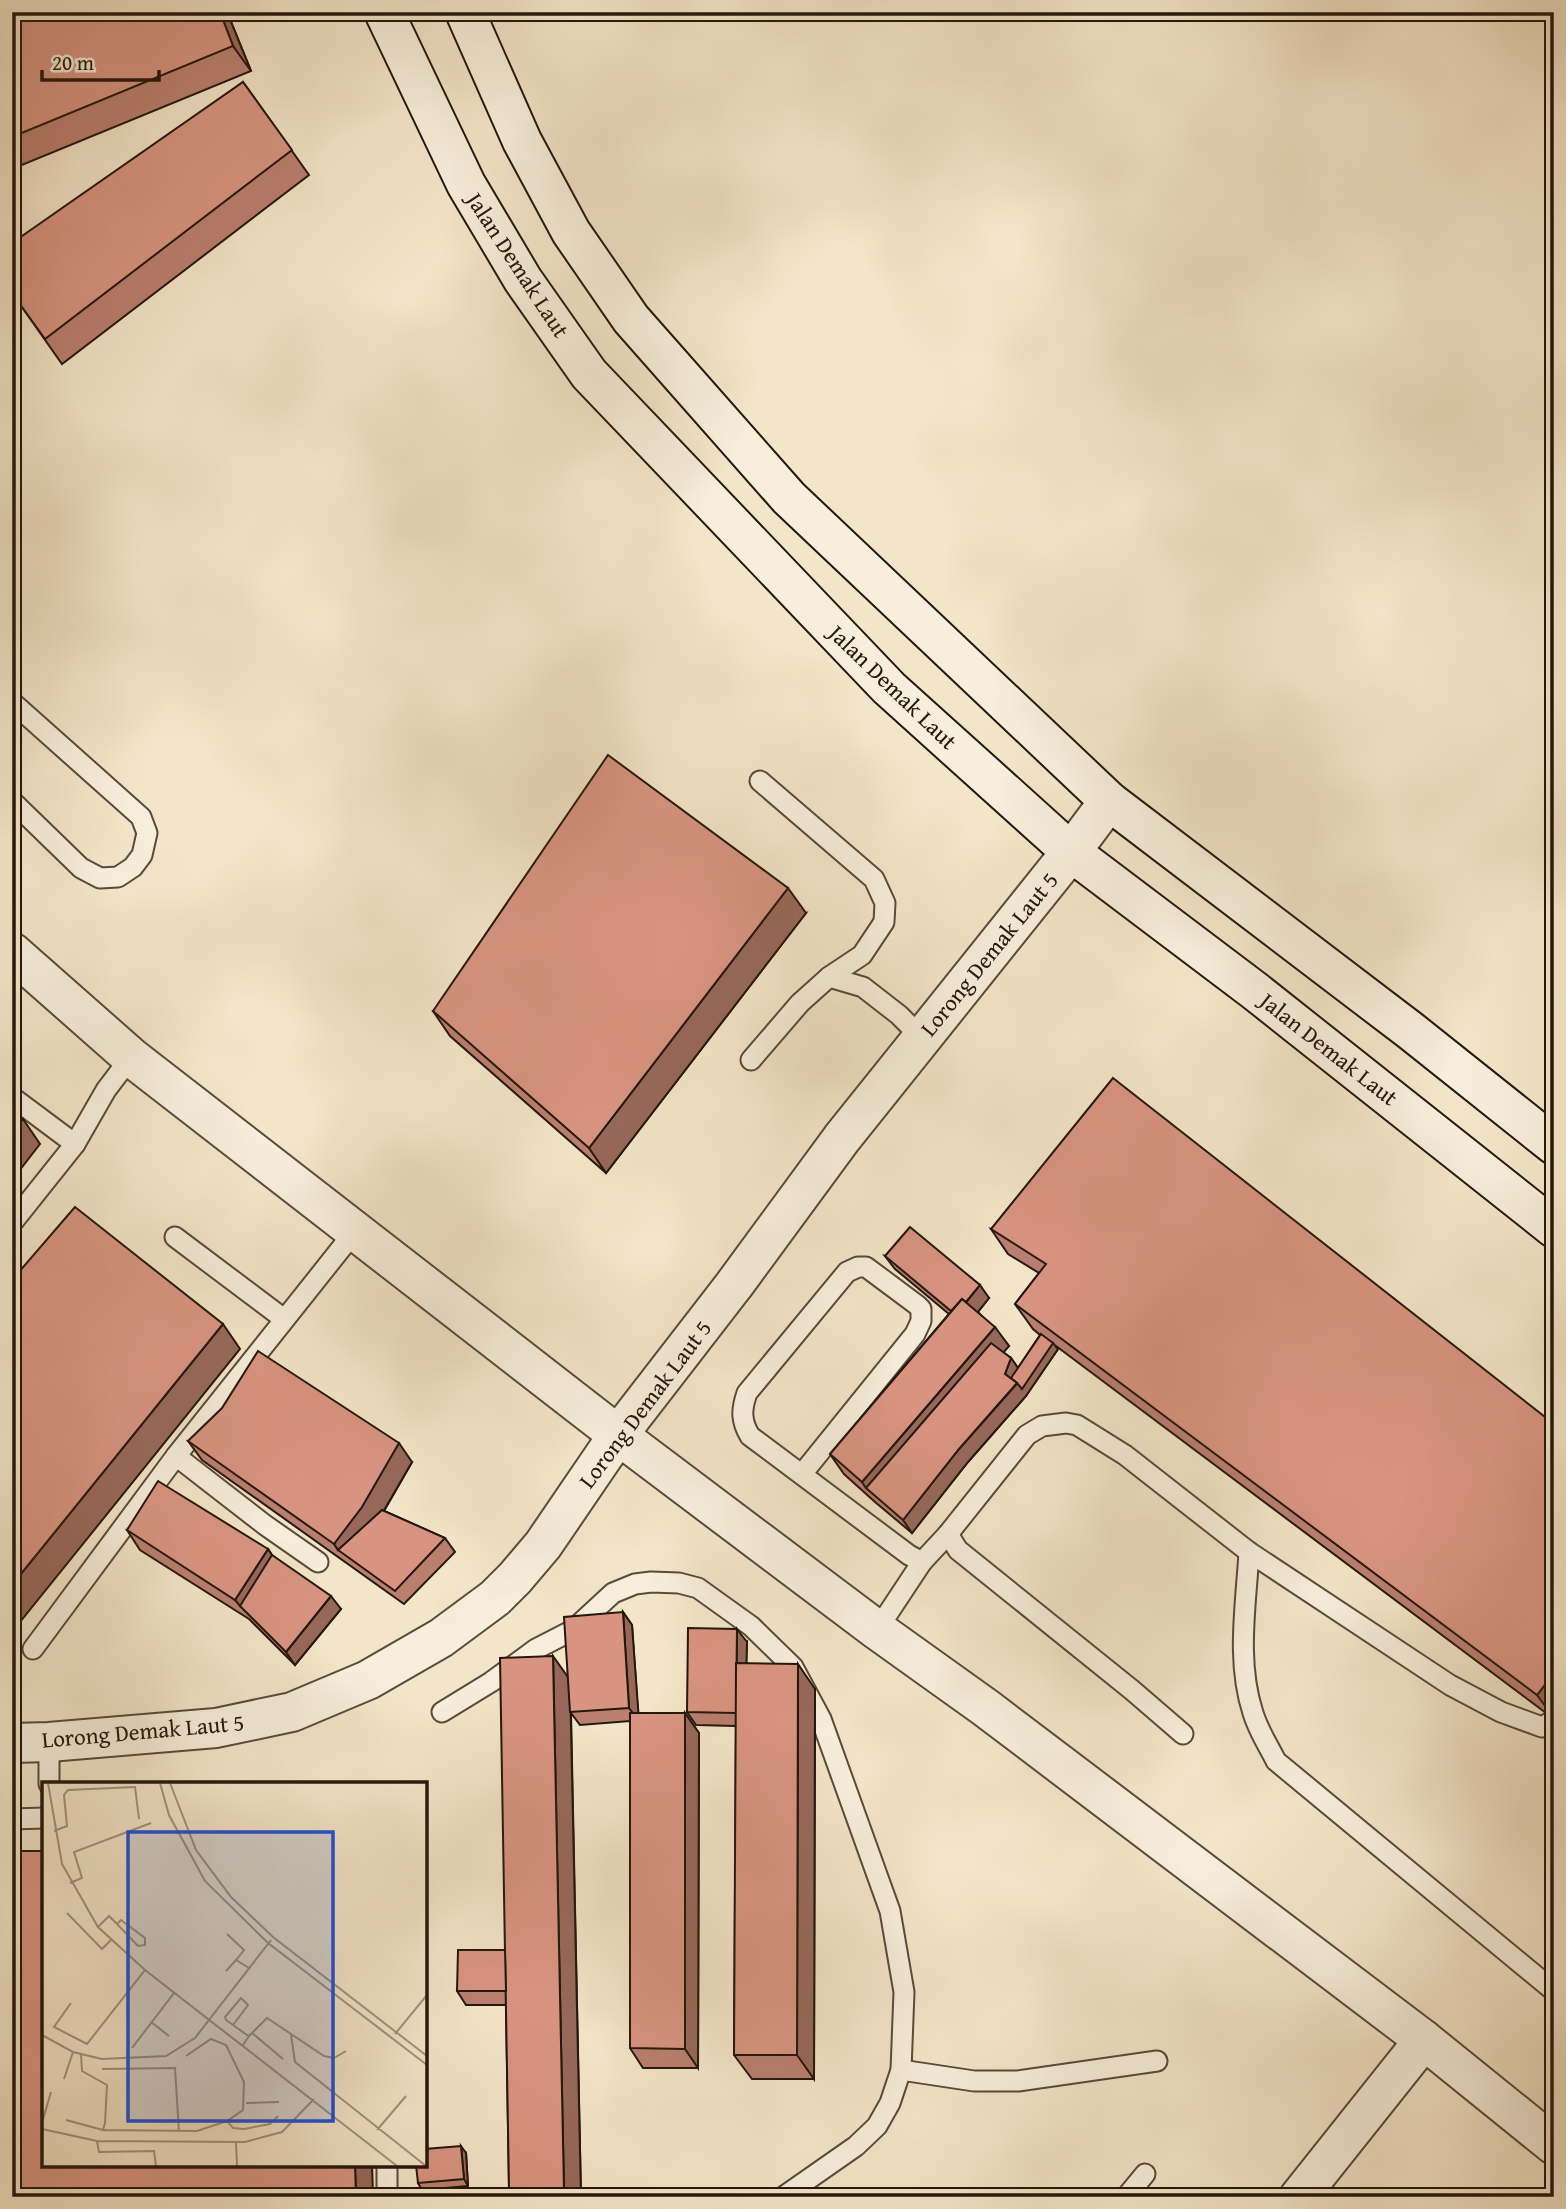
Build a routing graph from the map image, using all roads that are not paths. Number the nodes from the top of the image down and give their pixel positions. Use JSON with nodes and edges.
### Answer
{"nodes":[{"id":1,"x":384,"y":12,"type":"edge"},
{"id":2,"x":465,"y":12,"type":"edge"},
{"id":3,"x":12,"y":702,"type":"edge"},
{"id":4,"x":760,"y":781,"type":"dead end"},
{"id":5,"x":12,"y":801,"type":"edge"},
{"id":6,"x":1109,"y":801,"type":"junction"},
{"id":7,"x":1072,"y":852,"type":"junction"},
{"id":8,"x":12,"y":952,"type":"edge"},
{"id":9,"x":828,"y":977,"type":"junction"},
{"id":10,"x":922,"y":1038,"type":"junction"},
{"id":11,"x":131,"y":1057,"type":"junction"},
{"id":12,"x":751,"y":1060,"type":"dead end"},
{"id":13,"x":12,"y":1097,"type":"edge"},
{"id":14,"x":75,"y":1144,"type":"junction"},
{"id":15,"x":1554,"y":1145,"type":"edge"},
{"id":16,"x":12,"y":1223,"type":"edge"},
{"id":17,"x":1554,"y":1228,"type":"edge"},
{"id":18,"x":355,"y":1231,"type":"junction"},
{"id":19,"x":175,"y":1237,"type":"dead end"},
{"id":20,"x":284,"y":1319,"type":"junction"},
{"id":21,"x":618,"y":1435,"type":"junction"},
{"id":22,"x":176,"y":1456,"type":"junction"},
{"id":23,"x":802,"y":1474,"type":"junction"},
{"id":24,"x":948,"y":1534,"type":"junction"},
{"id":25,"x":1249,"y":1552,"type":"junction"},
{"id":26,"x":318,"y":1562,"type":"edge"},
{"id":27,"x":922,"y":1562,"type":"junction"},
{"id":28,"x":877,"y":1630,"type":"junction"},
{"id":29,"x":33,"y":1648,"type":"dead end"},
{"id":30,"x":442,"y":1712,"type":"dead end"},
{"id":31,"x":1554,"y":1720,"type":"edge"},
{"id":32,"x":1184,"y":1734,"type":"dead end"},
{"id":33,"x":30,"y":1742,"type":"edge"},
{"id":34,"x":48,"y":1782,"type":"edge"},
{"id":35,"x":42,"y":1818,"type":"edge"},
{"id":36,"x":12,"y":1819,"type":"edge"},
{"id":37,"x":1554,"y":1991,"type":"edge"},
{"id":38,"x":1424,"y":2040,"type":"junction"},
{"id":39,"x":1157,"y":2061,"type":"dead end"},
{"id":40,"x":901,"y":2070,"type":"junction"},
{"id":41,"x":1554,"y":2145,"type":"edge"},
{"id":42,"x":387,"y":2167,"type":"edge"},
{"id":43,"x":1145,"y":2174,"type":"dead end"},
{"id":44,"x":387,"y":2197,"type":"edge"},
{"id":45,"x":783,"y":2197,"type":"edge"},
{"id":46,"x":1126,"y":2197,"type":"edge"},
{"id":47,"x":1299,"y":2197,"type":"edge"}],
"edges":[{"from":1,"to":7,"type":"street","name":"Jalan Demak Laut"},
{"from":2,"to":6,"type":"street"},
{"from":3,"to":5,"type":"lane"},
{"from":4,"to":9,"type":"lane"},
{"from":6,"to":7,"type":"street","name":"Lorong Demak Laut 5"},
{"from":6,"to":15,"type":"street"},
{"from":7,"to":10,"type":"street","name":"Lorong Demak Laut 5"},
{"from":7,"to":17,"type":"street","name":"Jalan Demak Laut"},
{"from":8,"to":11,"type":"street"},
{"from":9,"to":10,"type":"lane"},
{"from":9,"to":12,"type":"lane"},
{"from":10,"to":21,"type":"street","name":"Lorong Demak Laut 5"},
{"from":11,"to":14,"type":"lane"},
{"from":11,"to":18,"type":"street"},
{"from":13,"to":14,"type":"lane"},
{"from":14,"to":16,"type":"lane"},
{"from":18,"to":20,"type":"lane"},
{"from":18,"to":21,"type":"street"},
{"from":19,"to":20,"type":"lane"},
{"from":20,"to":22,"type":"lane"},
{"from":21,"to":28,"type":"street"},
{"from":21,"to":33,"type":"street","name":"Lorong Demak Laut 5"},
{"from":22,"to":26,"type":"lane"},
{"from":22,"to":29,"type":"lane"},
{"from":23,"to":23,"type":"lane"},
{"from":23,"to":27,"type":"lane"},
{"from":24,"to":25,"type":"lane"},
{"from":24,"to":27,"type":"lane"},
{"from":24,"to":32,"type":"lane"},
{"from":25,"to":31,"type":"lane"},
{"from":25,"to":37,"type":"lane"},
{"from":27,"to":28,"type":"lane"},
{"from":28,"to":38,"type":"street"},
{"from":30,"to":40,"type":"lane"},
{"from":33,"to":34,"type":"lane"},
{"from":35,"to":36,"type":"lane"},
{"from":38,"to":41,"type":"street"},
{"from":38,"to":47,"type":"street"},
{"from":39,"to":40,"type":"lane"},
{"from":40,"to":45,"type":"lane"},
{"from":42,"to":44,"type":"lane"},
{"from":43,"to":46,"type":"lane"}]}
